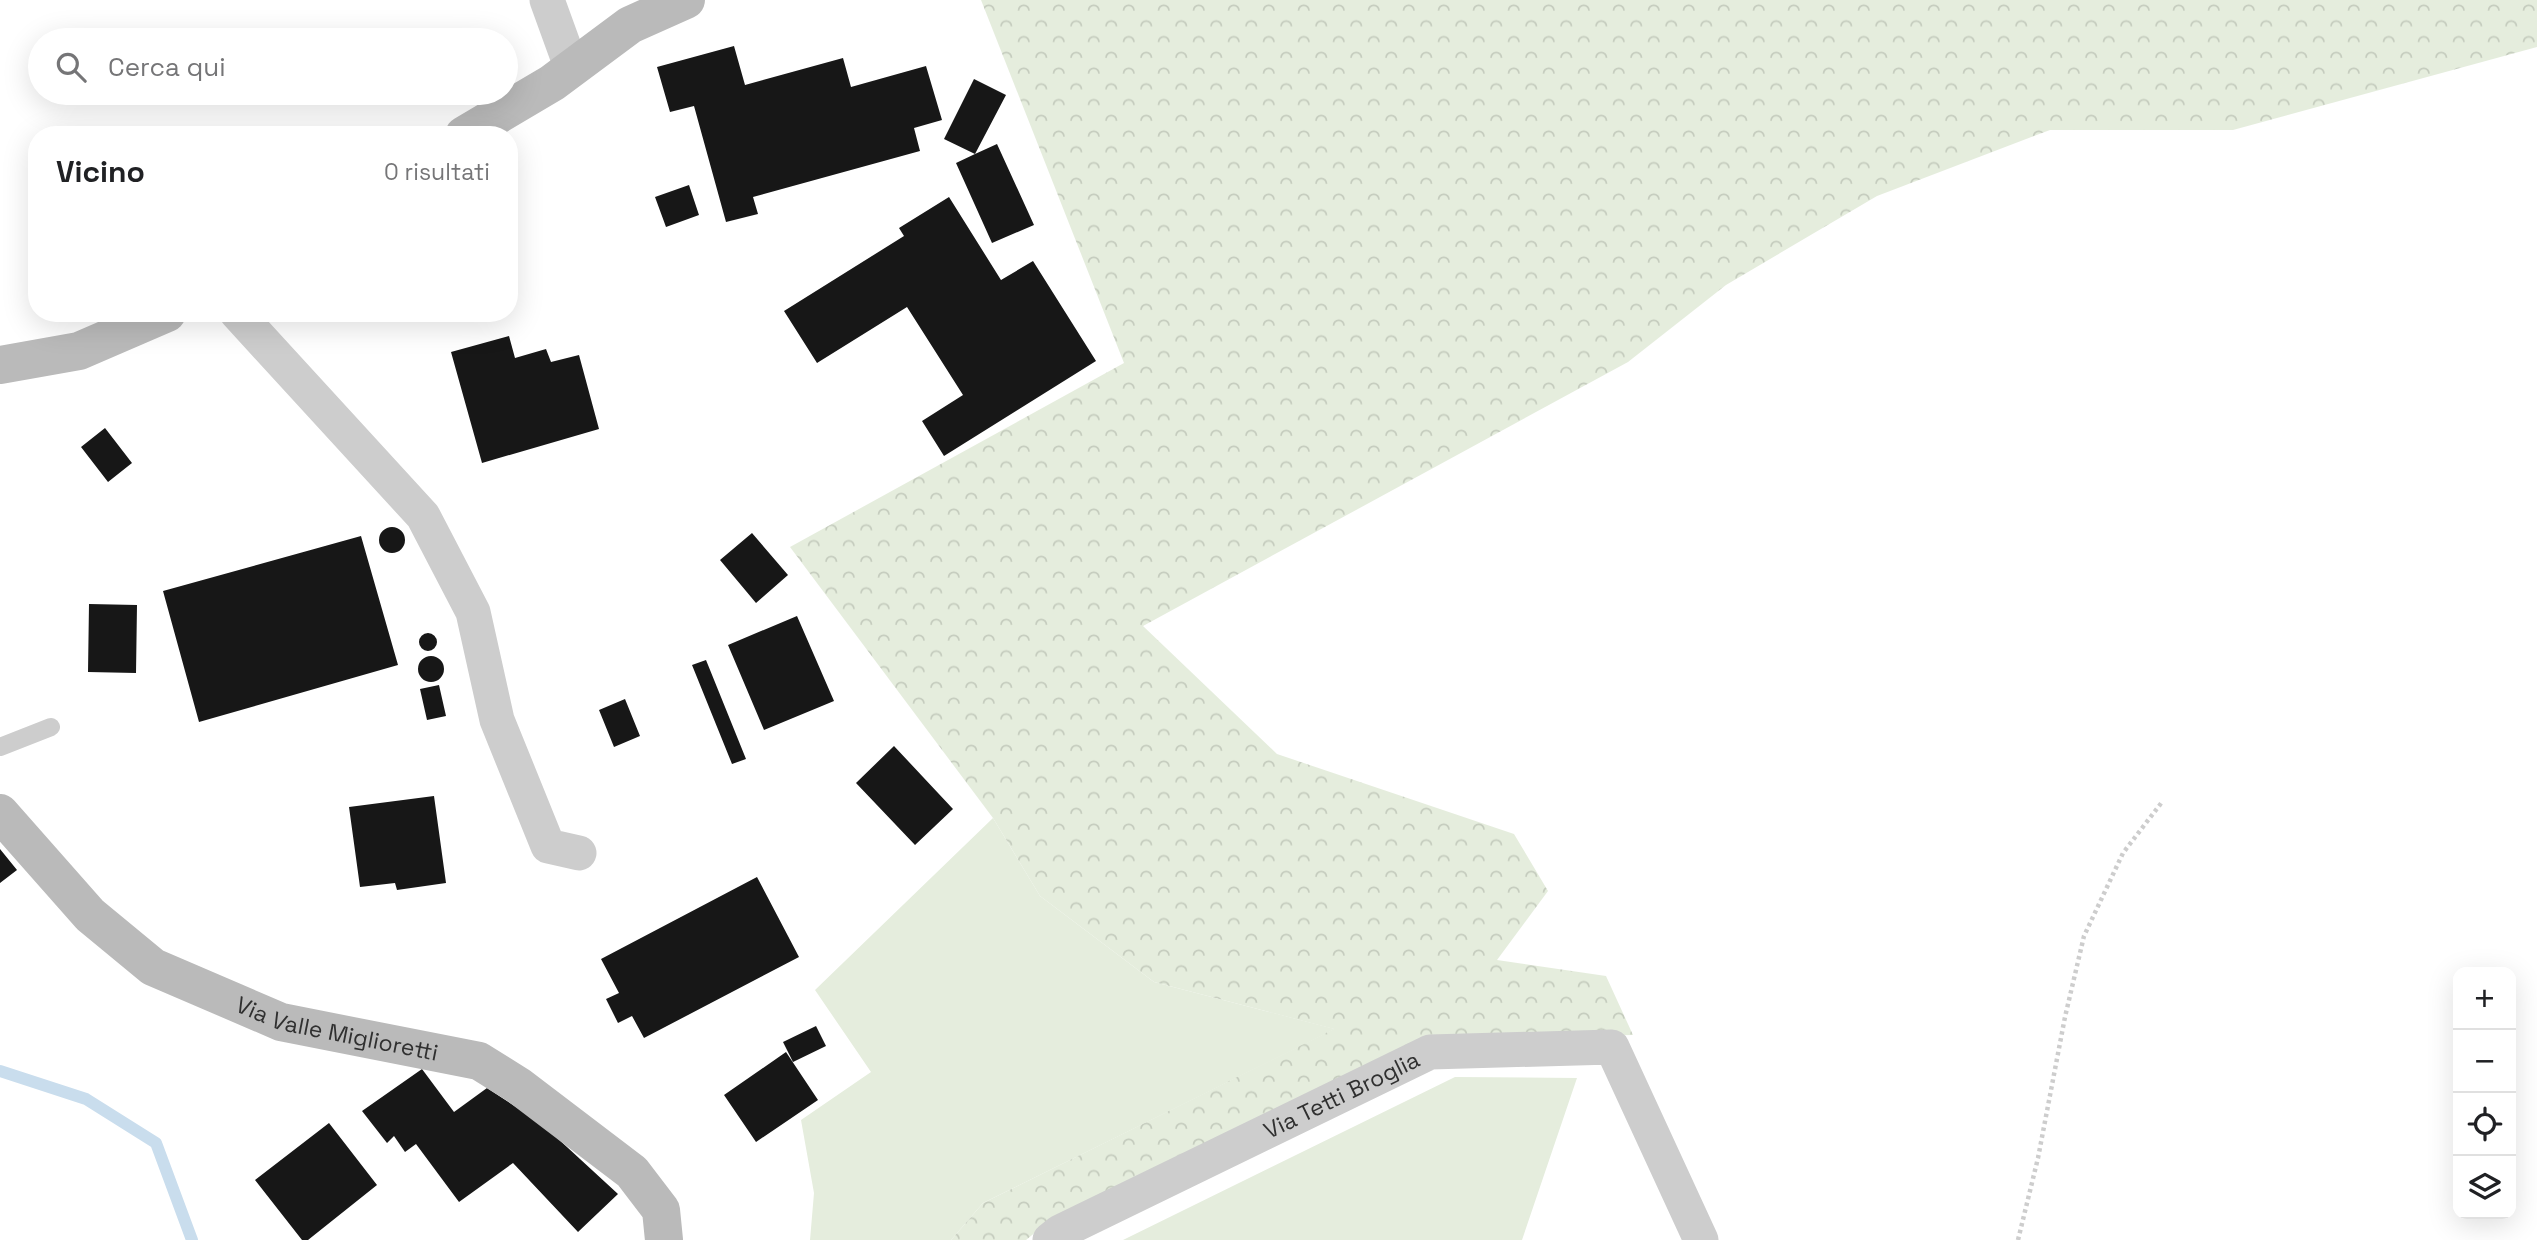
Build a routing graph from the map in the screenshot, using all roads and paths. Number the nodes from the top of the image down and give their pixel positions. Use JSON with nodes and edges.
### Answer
{"nodes":[{"id":1,"x":547,"y":0,"type":"edge"},
{"id":2,"x":686,"y":0,"type":"edge"},
{"id":3,"x":572,"y":69,"type":"junction"},
{"id":4,"x":518,"y":103,"type":"edge"},
{"id":5,"x":515,"y":105,"type":"edge"},
{"id":6,"x":479,"y":126,"type":"edge"},
{"id":7,"x":146,"y":322,"type":"edge"},
{"id":8,"x":245,"y":322,"type":"edge"},
{"id":9,"x":0,"y":365,"type":"edge"},
{"id":10,"x":51,"y":727,"type":"dead end"},
{"id":11,"x":0,"y":747,"type":"edge"},
{"id":12,"x":2162,"y":802,"type":"dead end"},
{"id":13,"x":0,"y":813,"type":"edge"},
{"id":14,"x":579,"y":853,"type":"dead end"},
{"id":15,"x":664,"y":1240,"type":"edge"},
{"id":16,"x":1050,"y":1240,"type":"edge"},
{"id":17,"x":1701,"y":1240,"type":"edge"},
{"id":18,"x":2018,"y":1240,"type":"edge"}],
"edges":[{"from":1,"to":3,"type":"street"},
{"from":2,"to":3,"type":"street"},
{"from":3,"to":4,"type":"street"},
{"from":5,"to":6,"type":"street"},
{"from":7,"to":9,"type":"street"},
{"from":8,"to":14,"type":"street"},
{"from":10,"to":11,"type":"lane"},
{"from":12,"to":18,"type":"path"},
{"from":13,"to":15,"type":"street","name":"Via Valle Miglioretti"},
{"from":16,"to":17,"type":"street","name":"Via Tetti Broglia"}]}
